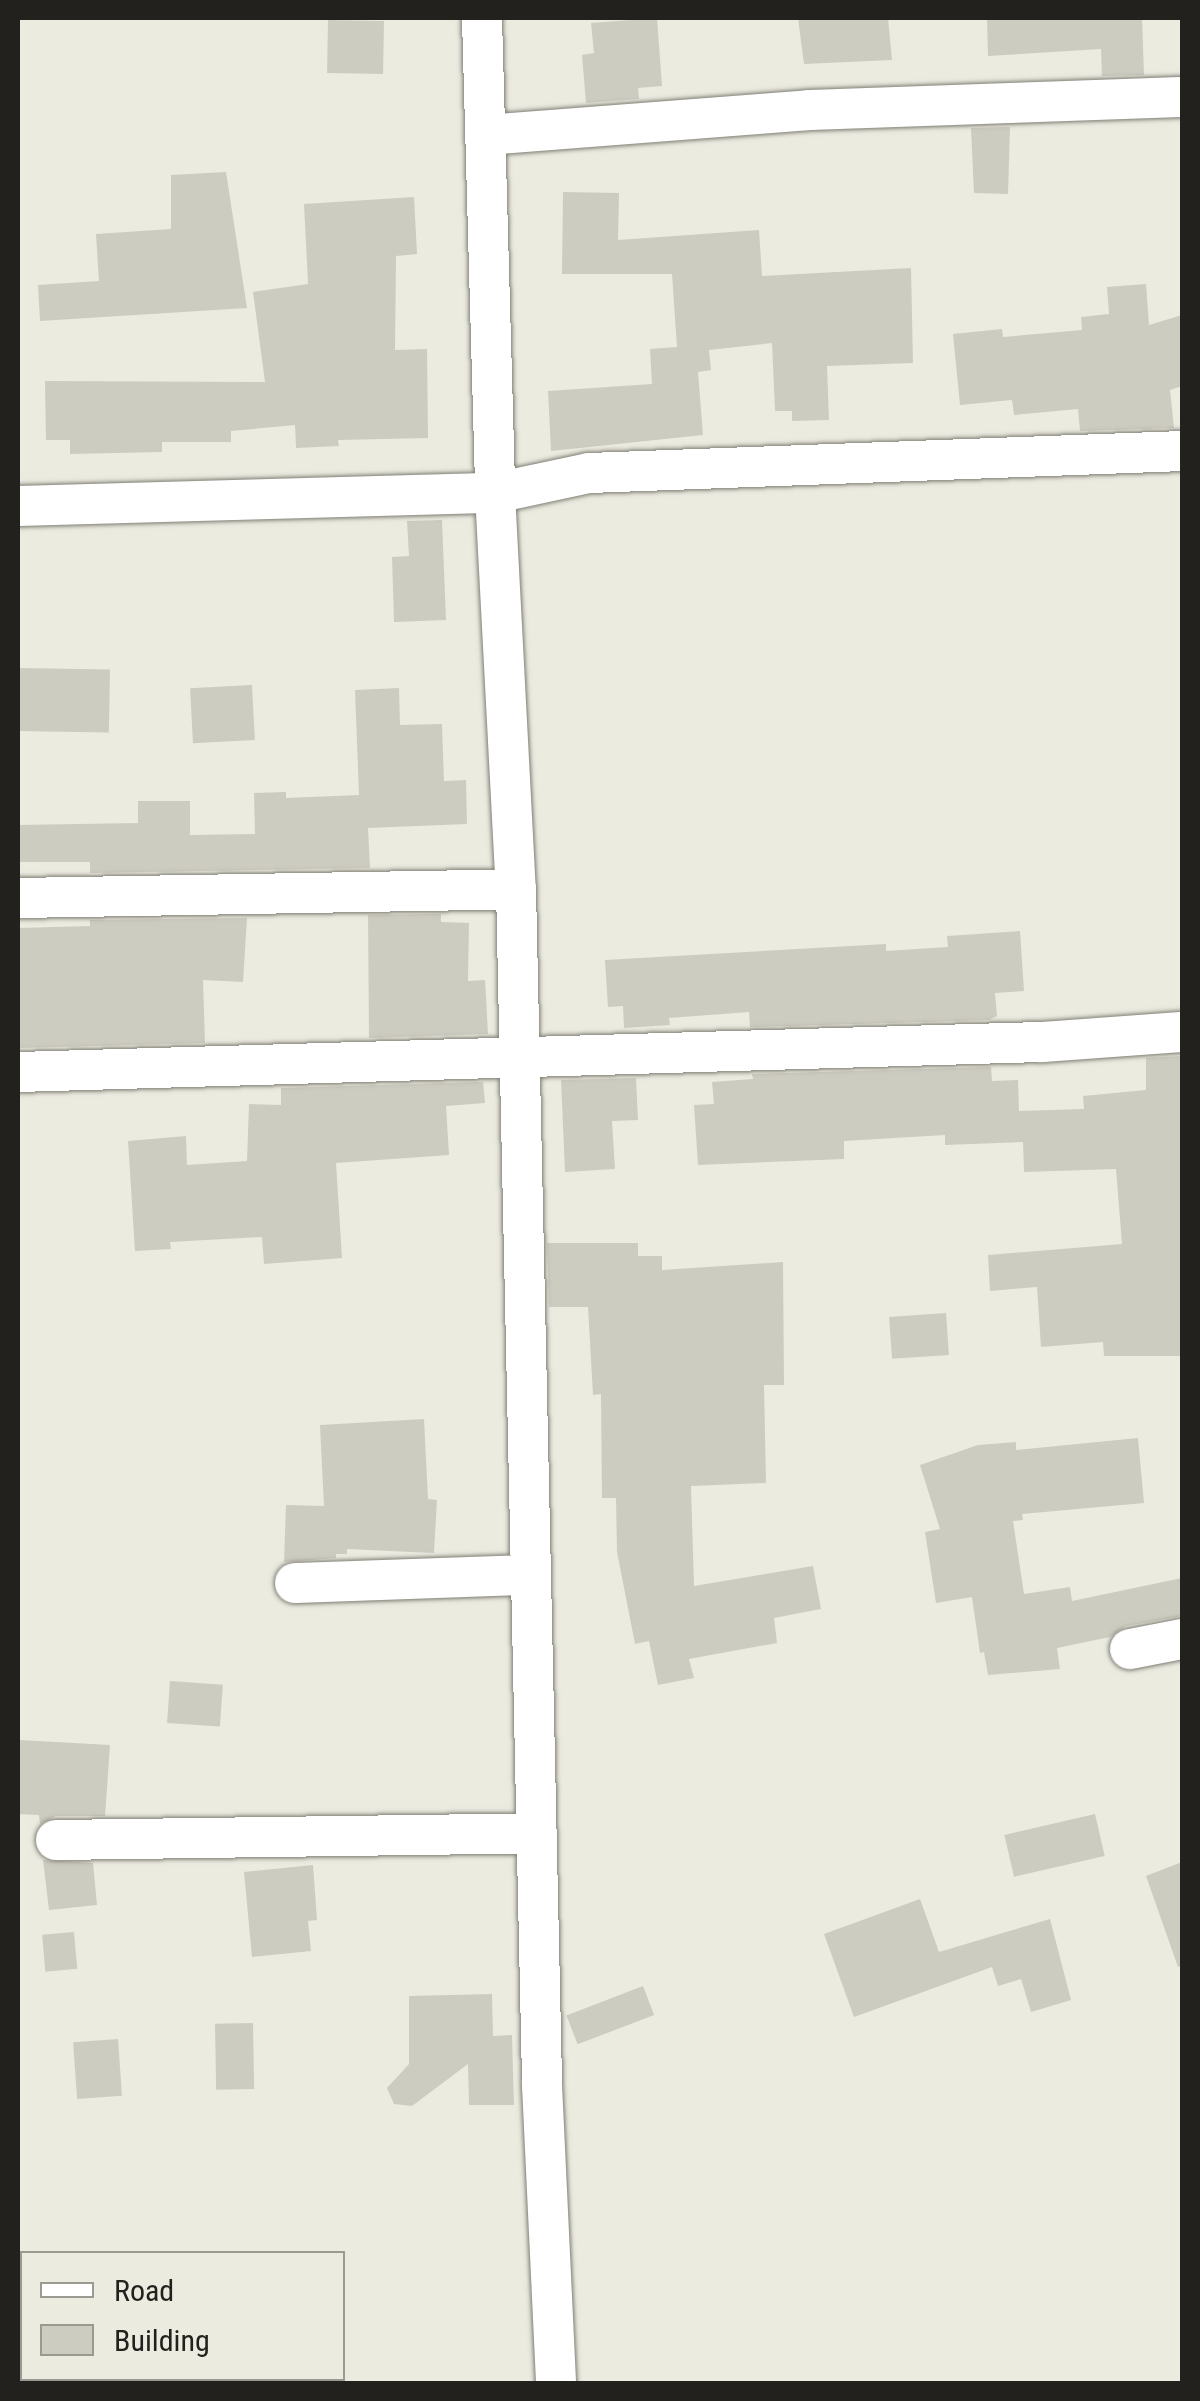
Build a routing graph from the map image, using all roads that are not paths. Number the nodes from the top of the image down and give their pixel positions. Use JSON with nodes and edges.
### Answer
{"nodes":[{"id":1,"x":482,"y":18,"type":"edge"},
{"id":2,"x":1182,"y":97,"type":"edge"},
{"id":3,"x":486,"y":136,"type":"junction"},
{"id":4,"x":1182,"y":450,"type":"edge"},
{"id":5,"x":496,"y":493,"type":"junction"},
{"id":6,"x":18,"y":506,"type":"edge"},
{"id":7,"x":516,"y":889,"type":"junction"},
{"id":8,"x":18,"y":898,"type":"edge"},
{"id":9,"x":1182,"y":1032,"type":"edge"},
{"id":10,"x":522,"y":1058,"type":"junction"},
{"id":11,"x":18,"y":1072,"type":"edge"},
{"id":12,"x":529,"y":1575,"type":"junction"},
{"id":13,"x":295,"y":1583,"type":"dead end"},
{"id":14,"x":1182,"y":1639,"type":"edge"},
{"id":15,"x":1130,"y":1649,"type":"dead end"},
{"id":16,"x":536,"y":1833,"type":"junction"},
{"id":17,"x":56,"y":1840,"type":"dead end"},
{"id":18,"x":556,"y":2384,"type":"edge"}],
"edges":[{"from":1,"to":3,"type":"street"},
{"from":2,"to":3,"type":"street"},
{"from":3,"to":5,"type":"street"},
{"from":4,"to":5,"type":"street"},
{"from":5,"to":6,"type":"street"},
{"from":5,"to":7,"type":"street"},
{"from":7,"to":8,"type":"street"},
{"from":7,"to":10,"type":"street"},
{"from":9,"to":10,"type":"street"},
{"from":10,"to":11,"type":"street"},
{"from":10,"to":12,"type":"street"},
{"from":12,"to":13,"type":"street"},
{"from":12,"to":16,"type":"street"},
{"from":14,"to":15,"type":"street"},
{"from":16,"to":17,"type":"street"},
{"from":16,"to":18,"type":"street"}]}
